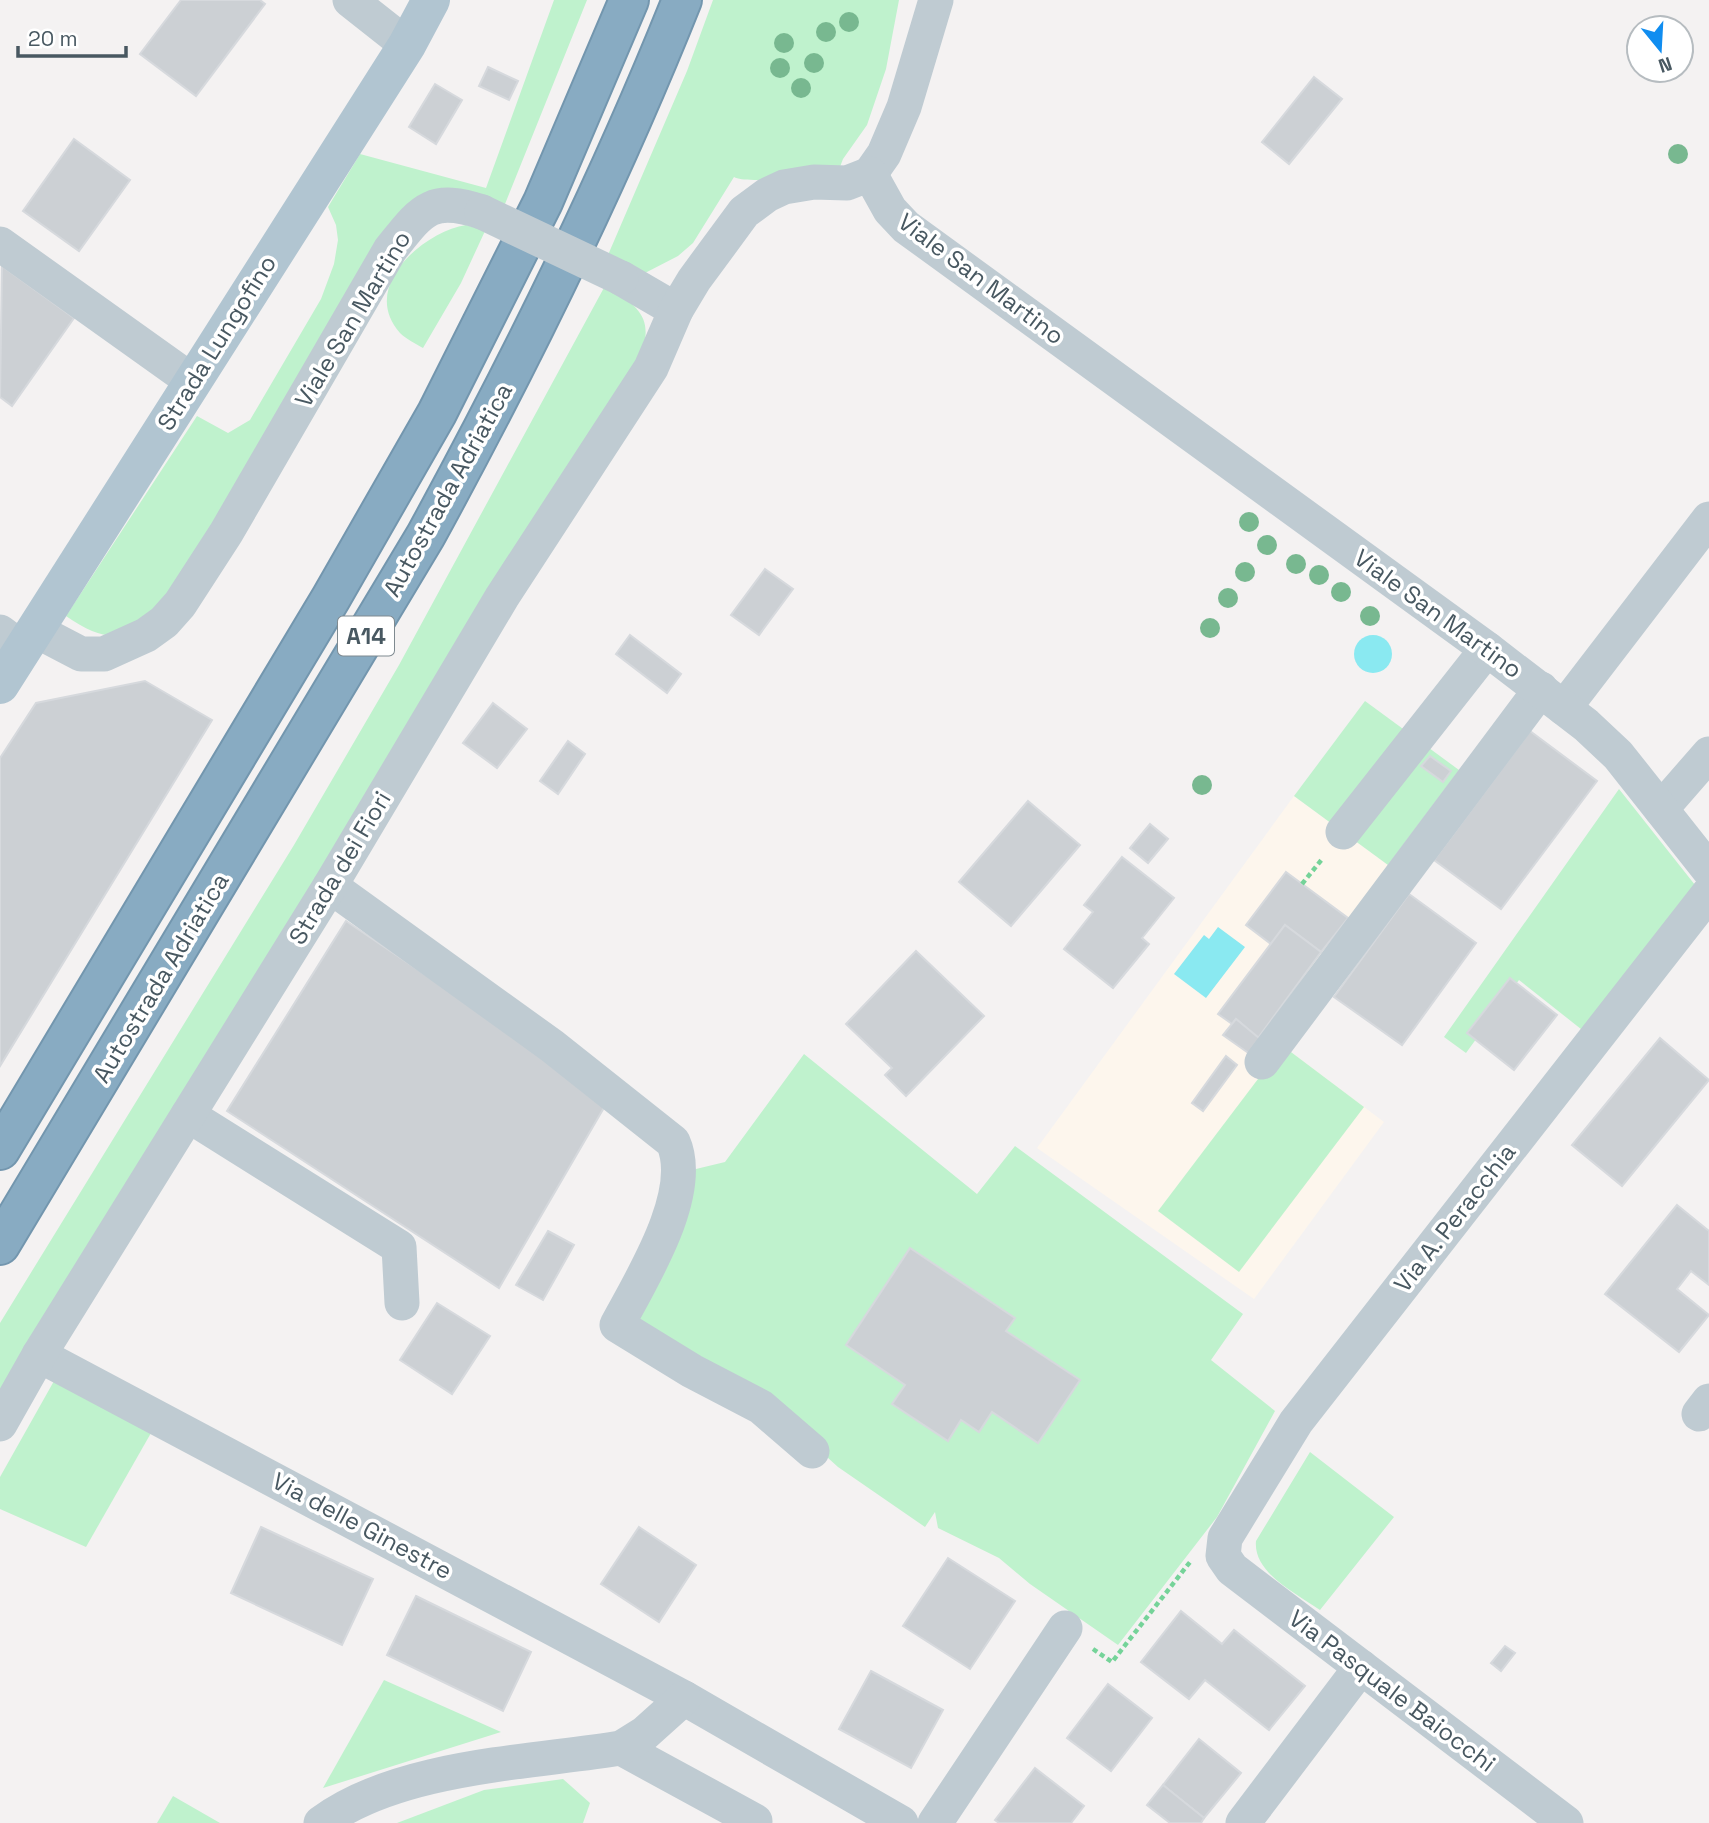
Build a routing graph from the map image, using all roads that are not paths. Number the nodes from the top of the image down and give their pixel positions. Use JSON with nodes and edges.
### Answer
{"nodes":[{"id":1,"x":350,"y":0,"type":"edge"},
{"id":2,"x":431,"y":0,"type":"edge"},
{"id":3,"x":629,"y":0,"type":"edge"},
{"id":4,"x":682,"y":0,"type":"edge"},
{"id":5,"x":936,"y":0,"type":"edge"},
{"id":6,"x":407,"y":45,"type":"junction"},
{"id":7,"x":870,"y":174,"type":"junction"},
{"id":8,"x":0,"y":244,"type":"edge"},
{"id":9,"x":676,"y":310,"type":"junction"},
{"id":10,"x":192,"y":382,"type":"junction"},
{"id":11,"x":1709,"y":519,"type":"edge"},
{"id":12,"x":19,"y":637,"type":"edge"},
{"id":13,"x":1487,"y":649,"type":"junction"},
{"id":14,"x":0,"y":685,"type":"edge"},
{"id":15,"x":1552,"y":698,"type":"junction"},
{"id":16,"x":1709,"y":754,"type":"edge"},
{"id":17,"x":1661,"y":809,"type":"junction"},
{"id":18,"x":1343,"y":832,"type":"dead end"},
{"id":19,"x":1709,"y":870,"type":"edge"},
{"id":20,"x":330,"y":886,"type":"junction"},
{"id":21,"x":1709,"y":893,"type":"edge"},
{"id":22,"x":1262,"y":1062,"type":"dead end"},
{"id":23,"x":188,"y":1115,"type":"junction"},
{"id":24,"x":0,"y":1150,"type":"edge"},
{"id":25,"x":0,"y":1245,"type":"edge"},
{"id":26,"x":402,"y":1303,"type":"dead end"},
{"id":27,"x":39,"y":1354,"type":"junction"},
{"id":28,"x":0,"y":1424,"type":"edge"},
{"id":29,"x":812,"y":1451,"type":"dead end"},
{"id":30,"x":1223,"y":1556,"type":"joint"},
{"id":31,"x":1065,"y":1628,"type":"road end"},
{"id":32,"x":1362,"y":1667,"type":"junction"},
{"id":33,"x":684,"y":1699,"type":"junction"},
{"id":34,"x":621,"y":1748,"type":"junction"},
{"id":35,"x":755,"y":1821,"type":"edge"},
{"id":36,"x":321,"y":1823,"type":"edge"},
{"id":37,"x":901,"y":1823,"type":"edge"},
{"id":38,"x":935,"y":1823,"type":"edge"},
{"id":39,"x":1243,"y":1823,"type":"edge"},
{"id":40,"x":1566,"y":1823,"type":"edge"}],
"edges":[{"from":1,"to":6,"type":"street"},
{"from":2,"to":6,"type":"main road","name":"Strada Lungofino"},
{"from":3,"to":24,"type":"highway","name":"Autostrada Adriatica","number":"A14"},
{"from":4,"to":25,"type":"highway","name":"Autostrada Adriatica","number":"A14"},
{"from":5,"to":7,"type":"street"},
{"from":6,"to":10,"type":"main road","name":"Strada Lungofino"},
{"from":7,"to":9,"type":"street"},
{"from":7,"to":13,"type":"street","name":"Viale San Martino"},
{"from":8,"to":10,"type":"street"},
{"from":9,"to":12,"type":"street","name":"Viale San Martino","bridge":true},
{"from":9,"to":20,"type":"street","name":"Strada dei Fiori"},
{"from":10,"to":12,"type":"main road","name":"Strada Lungofino"},
{"from":11,"to":15,"type":"street"},
{"from":12,"to":14,"type":"main road","name":"Strada Lungofino"},
{"from":13,"to":15,"type":"street","name":"Viale San Martino"},
{"from":13,"to":18,"type":"street"},
{"from":15,"to":17,"type":"street","name":"Viale San Martino"},
{"from":15,"to":22,"type":"street"},
{"from":16,"to":17,"type":"street"},
{"from":17,"to":19,"type":"street","name":"Viale San Martino"},
{"from":20,"to":23,"type":"street","name":"Strada dei Fiori"},
{"from":20,"to":29,"type":"street"},
{"from":21,"to":30,"type":"street","name":"Via A. Peracchia"},
{"from":23,"to":26,"type":"street"},
{"from":23,"to":27,"type":"street","name":"Strada dei Fiori"},
{"from":27,"to":28,"type":"street","name":"Strada dei Fiori"},
{"from":27,"to":33,"type":"street","name":"Via delle Ginestre"},
{"from":30,"to":32,"type":"street","name":"Via Pasquale Baiocchi"},
{"from":31,"to":38,"type":"street"},
{"from":32,"to":39,"type":"street"},
{"from":32,"to":40,"type":"street","name":"Via Pasquale Baiocchi"},
{"from":33,"to":34,"type":"street"},
{"from":33,"to":37,"type":"street","name":"Via delle Ginestre"},
{"from":34,"to":35,"type":"street"},
{"from":34,"to":36,"type":"street"}]}
